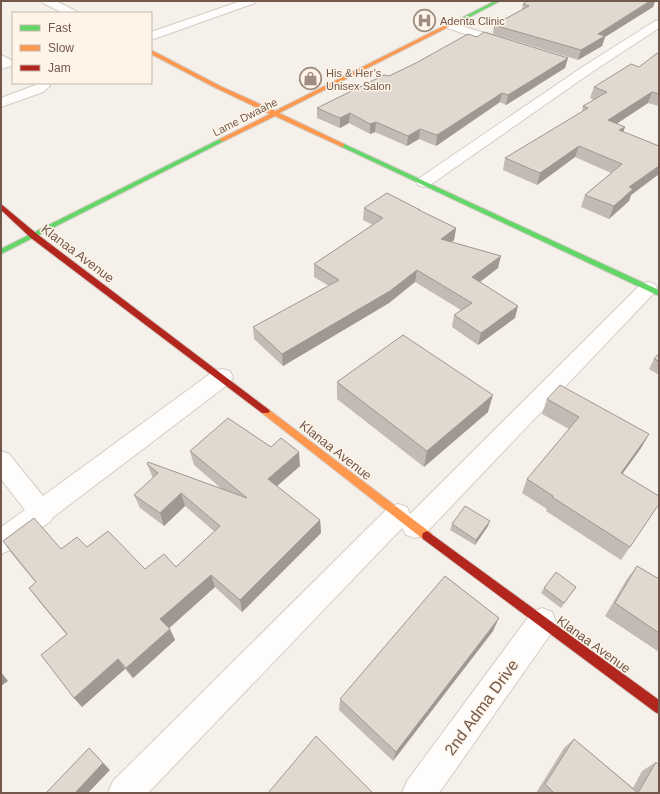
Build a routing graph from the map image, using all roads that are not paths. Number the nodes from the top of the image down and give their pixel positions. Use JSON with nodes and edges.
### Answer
{"nodes":[{"id":1,"x":47,"y":1,"type":"edge"},
{"id":2,"x":251,"y":1,"type":"edge"},
{"id":3,"x":498,"y":1,"type":"edge"},
{"id":4,"x":70,"y":12,"type":"edge"},
{"id":5,"x":659,"y":23,"type":"edge"},
{"id":6,"x":448,"y":25,"type":"junction"},
{"id":7,"x":152,"y":36,"type":"edge"},
{"id":8,"x":522,"y":48,"type":"edge"},
{"id":9,"x":152,"y":53,"type":"edge"},
{"id":10,"x":573,"y":64,"type":"dead end"},
{"id":11,"x":588,"y":69,"type":"junction"},
{"id":12,"x":42,"y":84,"type":"edge"},
{"id":13,"x":1,"y":103,"type":"edge"},
{"id":14,"x":274,"y":115,"type":"junction"},
{"id":15,"x":424,"y":182,"type":"junction"},
{"id":16,"x":1,"y":206,"type":"edge"},
{"id":17,"x":34,"y":236,"type":"junction"},
{"id":18,"x":1,"y":252,"type":"edge"},
{"id":19,"x":653,"y":290,"type":"edge"},
{"id":20,"x":222,"y":377,"type":"junction"},
{"id":21,"x":1,"y":461,"type":"edge"},
{"id":22,"x":42,"y":513,"type":"junction"},
{"id":23,"x":406,"y":521,"type":"junction"},
{"id":24,"x":1,"y":542,"type":"edge"},
{"id":25,"x":542,"y":622,"type":"junction"},
{"id":26,"x":659,"y":708,"type":"edge"},
{"id":27,"x":124,"y":793,"type":"edge"},
{"id":28,"x":419,"y":793,"type":"edge"}],
"edges":[{"from":1,"to":4,"type":"street"},
{"from":2,"to":7,"type":"street"},
{"from":3,"to":6,"type":"street","name":"Lame Dwaahe"},
{"from":5,"to":11,"type":"street"},
{"from":6,"to":8,"type":"street"},
{"from":6,"to":14,"type":"street","name":"Lame Dwaahe"},
{"from":9,"to":14,"type":"street"},
{"from":10,"to":11,"type":"street"},
{"from":11,"to":15,"type":"street"},
{"from":12,"to":13,"type":"street"},
{"from":14,"to":15,"type":"street"},
{"from":14,"to":17,"type":"street","name":"Lame Dwaahe"},
{"from":15,"to":19,"type":"street"},
{"from":16,"to":17,"type":"street","name":"Klanaa Avenue"},
{"from":17,"to":18,"type":"street","name":"Lame Dwaahe"},
{"from":17,"to":20,"type":"street","name":"Klanaa Avenue"},
{"from":19,"to":23,"type":"street"},
{"from":20,"to":22,"type":"street"},
{"from":20,"to":23,"type":"street","name":"Klanaa Avenue"},
{"from":21,"to":22,"type":"street"},
{"from":22,"to":24,"type":"street"},
{"from":23,"to":25,"type":"street","name":"Klanaa Avenue"},
{"from":23,"to":27,"type":"street"},
{"from":25,"to":26,"type":"street","name":"Klanaa Avenue"},
{"from":25,"to":28,"type":"street","name":"2nd Adma Drive"}]}
